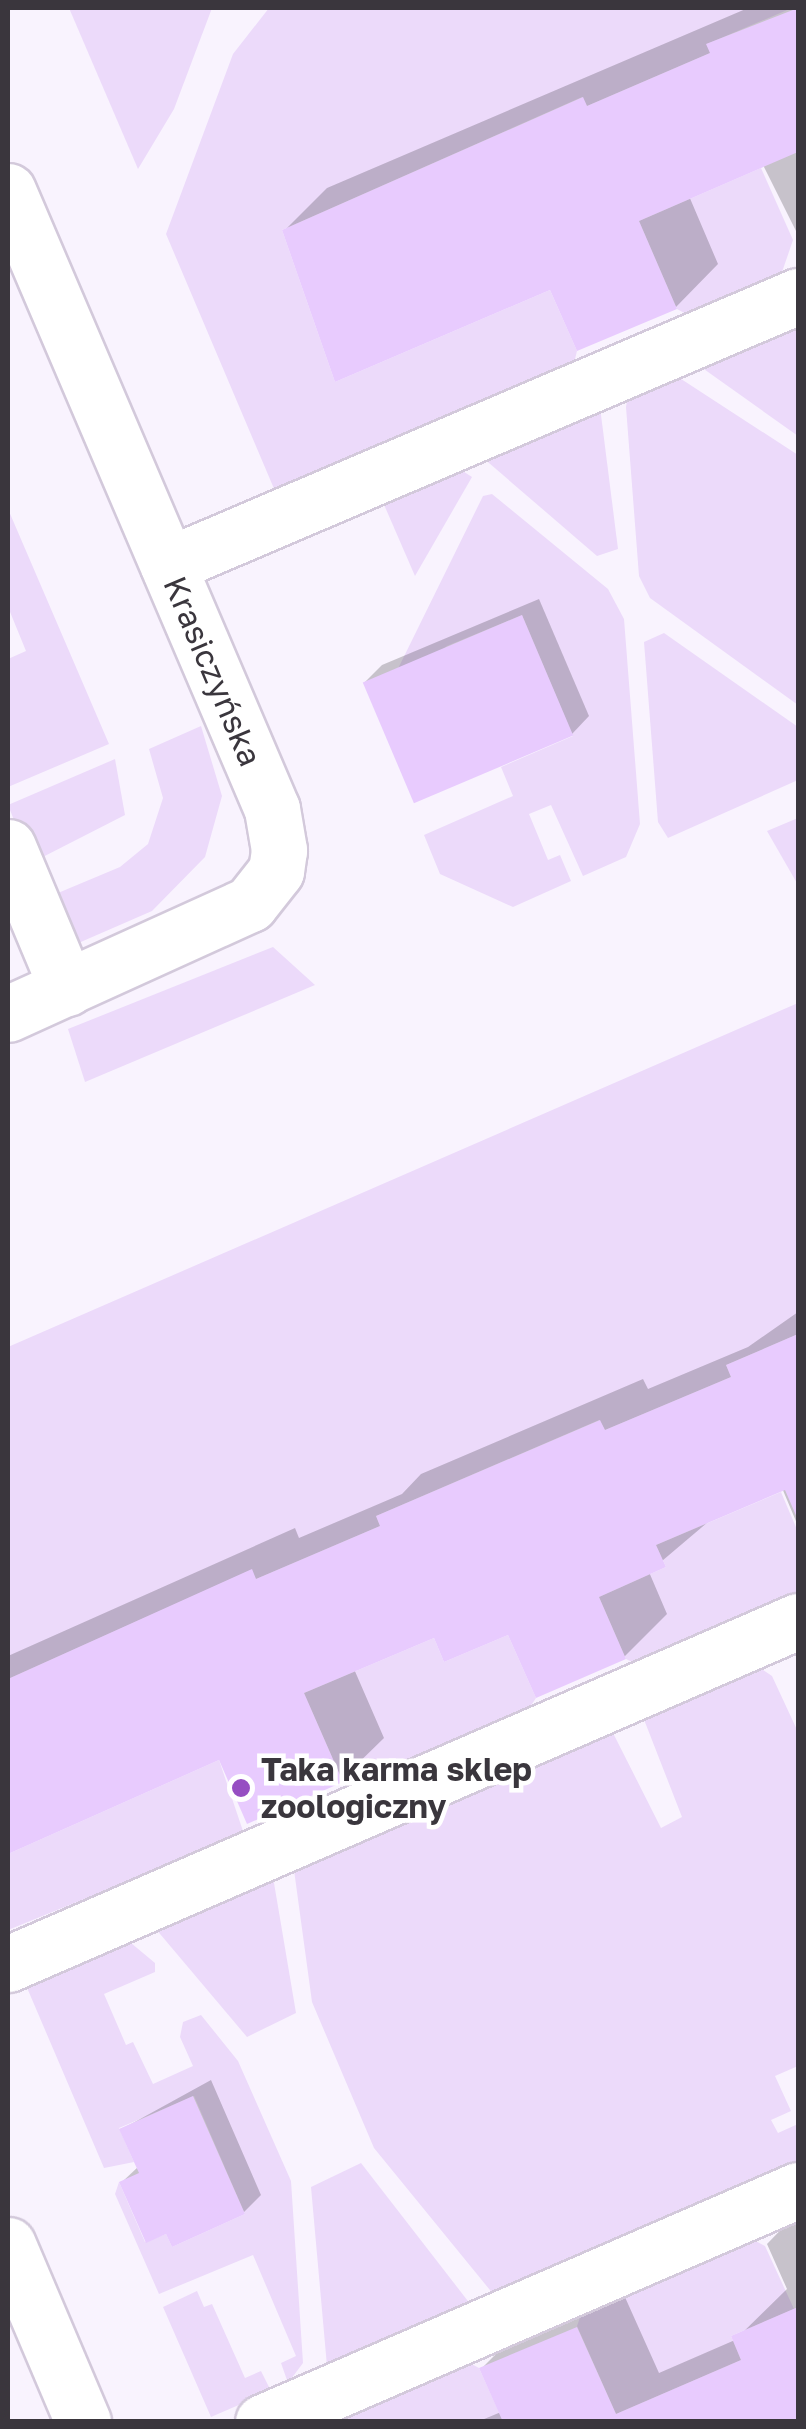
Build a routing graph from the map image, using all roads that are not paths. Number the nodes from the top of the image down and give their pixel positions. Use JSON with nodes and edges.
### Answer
{"nodes":[{"id":1,"x":8,"y":191,"type":"edge"},
{"id":2,"x":798,"y":296,"type":"edge"},
{"id":3,"x":168,"y":565,"type":"junction"},
{"id":4,"x":8,"y":847,"type":"edge"},
{"id":5,"x":68,"y":988,"type":"junction"},
{"id":6,"x":8,"y":1014,"type":"edge"},
{"id":7,"x":798,"y":1621,"type":"edge"},
{"id":8,"x":8,"y":1964,"type":"edge"},
{"id":9,"x":798,"y":2190,"type":"edge"},
{"id":10,"x":8,"y":2245,"type":"edge"},
{"id":11,"x":84,"y":2422,"type":"edge"},
{"id":12,"x":263,"y":2422,"type":"edge"}],
"edges":[{"from":1,"to":3,"type":"street","name":"Krasiczyńska"},
{"from":2,"to":3,"type":"street"},
{"from":3,"to":5,"type":"street","name":"Krasiczyńska"},
{"from":4,"to":5,"type":"street"},
{"from":5,"to":6,"type":"street","name":"Krasiczyńska"},
{"from":7,"to":8,"type":"street"},
{"from":9,"to":12,"type":"street"},
{"from":10,"to":11,"type":"street"}]}
